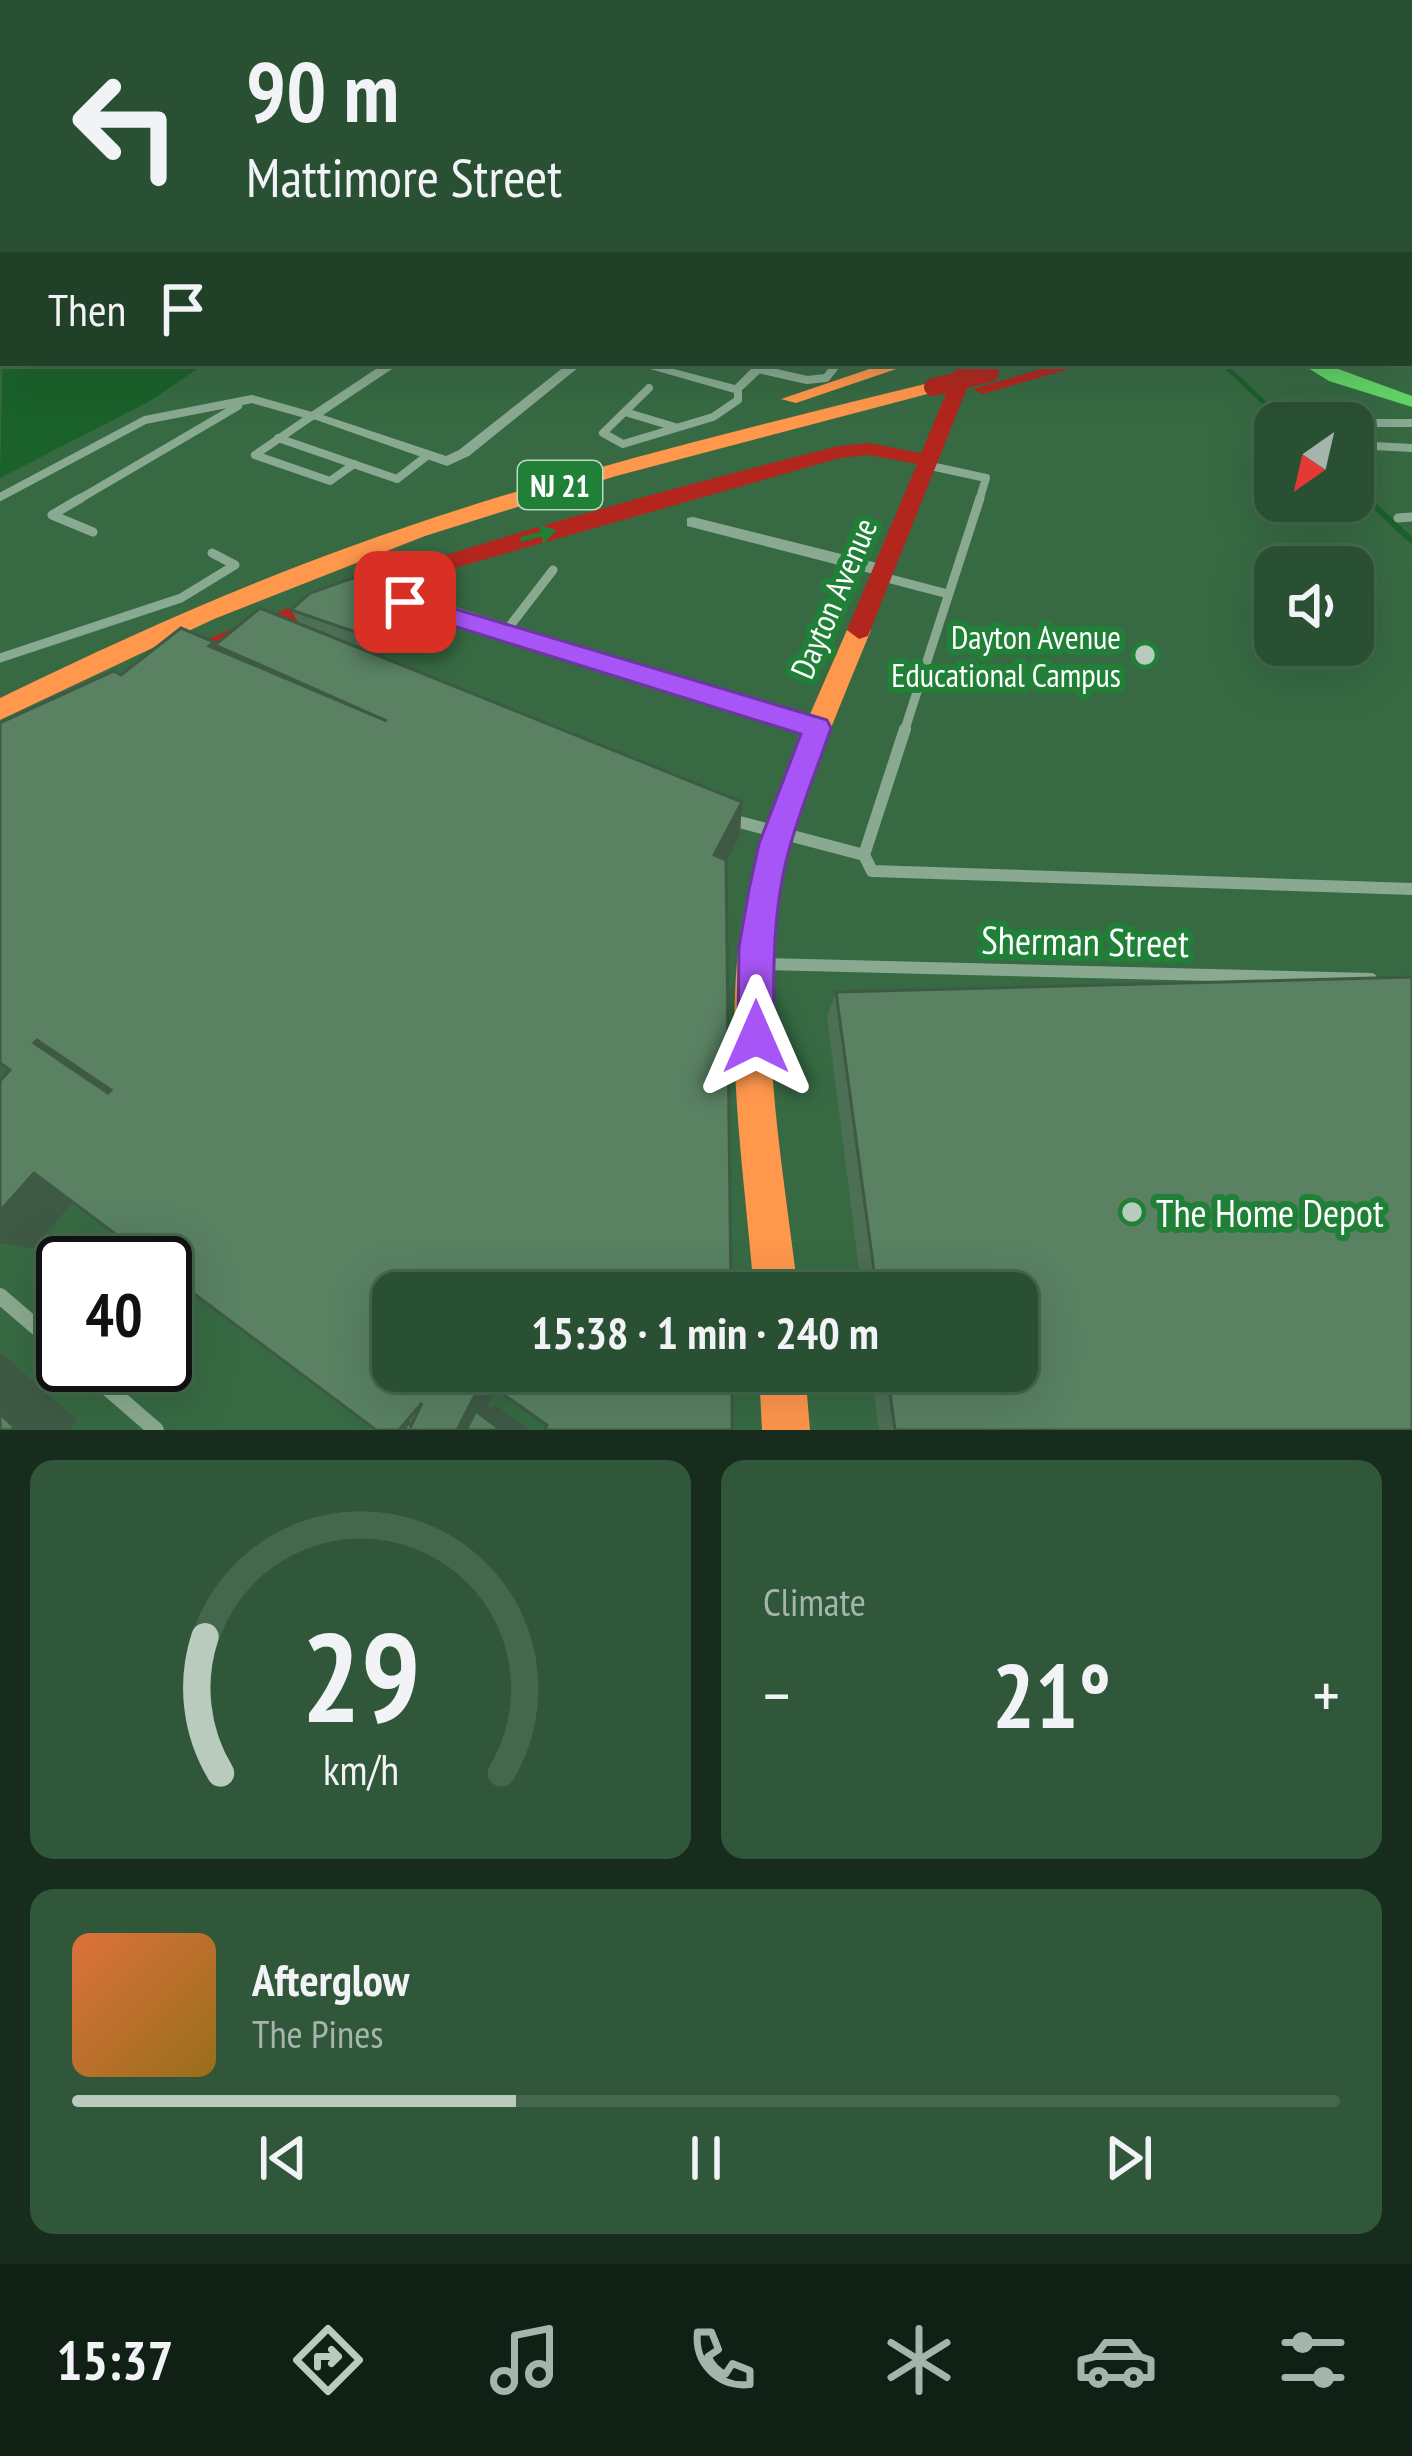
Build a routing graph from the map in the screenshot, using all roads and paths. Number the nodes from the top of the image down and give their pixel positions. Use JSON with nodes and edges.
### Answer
{"nodes":[{"id":1,"x":389,"y":366,"type":"edge"},
{"id":2,"x":573,"y":366,"type":"edge"},
{"id":3,"x":647,"y":366,"type":"edge"},
{"id":4,"x":761,"y":366,"type":"edge"},
{"id":5,"x":836,"y":366,"type":"edge"},
{"id":6,"x":896,"y":366,"type":"edge"},
{"id":7,"x":1004,"y":366,"type":"edge"},
{"id":8,"x":1036,"y":366,"type":"edge"},
{"id":9,"x":1315,"y":366,"type":"edge"},
{"id":10,"x":974,"y":370,"type":"edge"},
{"id":11,"x":650,"y":388,"type":"dead end"},
{"id":12,"x":738,"y":390,"type":"junction"},
{"id":13,"x":929,"y":396,"type":"junction"},
{"id":14,"x":252,"y":399,"type":"junction"},
{"id":15,"x":1412,"y":402,"type":"edge"},
{"id":16,"x":625,"y":412,"type":"junction"},
{"id":17,"x":312,"y":416,"type":"junction"},
{"id":18,"x":1374,"y":423,"type":"edge"},
{"id":19,"x":1412,"y":423,"type":"edge"},
{"id":20,"x":678,"y":428,"type":"junction"},
{"id":21,"x":278,"y":438,"type":"junction"},
{"id":22,"x":1374,"y":446,"type":"edge"},
{"id":23,"x":1412,"y":448,"type":"edge"},
{"id":24,"x":428,"y":454,"type":"junction"},
{"id":25,"x":927,"y":463,"type":"junction"},
{"id":26,"x":354,"y":464,"type":"junction"},
{"id":27,"x":0,"y":497,"type":"edge"},
{"id":28,"x":1398,"y":518,"type":"dead end"},
{"id":29,"x":1412,"y":518,"type":"edge"},
{"id":30,"x":693,"y":522,"type":"dead end"},
{"id":31,"x":93,"y":532,"type":"dead end"},
{"id":32,"x":212,"y":553,"type":"dead end"},
{"id":33,"x":553,"y":570,"type":"dead end"},
{"id":34,"x":884,"y":574,"type":"junction"},
{"id":35,"x":948,"y":594,"type":"junction"},
{"id":36,"x":198,"y":616,"type":"junction"},
{"id":37,"x":506,"y":631,"type":"junction"},
{"id":38,"x":262,"y":645,"type":"edge"},
{"id":39,"x":0,"y":658,"type":"edge"},
{"id":40,"x":141,"y":678,"type":"edge"},
{"id":41,"x":0,"y":710,"type":"edge"},
{"id":42,"x":817,"y":728,"type":"junction"},
{"id":43,"x":0,"y":736,"type":"edge"},
{"id":44,"x":713,"y":812,"type":"edge"},
{"id":45,"x":778,"y":836,"type":"junction"},
{"id":46,"x":864,"y":855,"type":"junction"},
{"id":47,"x":1412,"y":889,"type":"edge"},
{"id":48,"x":756,"y":964,"type":"junction"},
{"id":49,"x":1389,"y":979,"type":"edge"},
{"id":50,"x":774,"y":1272,"type":"edge"},
{"id":51,"x":0,"y":1296,"type":"edge"},
{"id":52,"x":36,"y":1327,"type":"edge"},
{"id":53,"x":113,"y":1392,"type":"edge"},
{"id":54,"x":783,"y":1392,"type":"edge"},
{"id":55,"x":157,"y":1430,"type":"edge"},
{"id":56,"x":786,"y":1430,"type":"edge"}],
"edges":[{"from":1,"to":17,"type":"street"},
{"from":2,"to":24,"type":"street"},
{"from":3,"to":12,"type":"street"},
{"from":4,"to":5,"type":"lane"},
{"from":4,"to":12,"type":"street"},
{"from":6,"to":36,"type":"main road"},
{"from":7,"to":10,"type":"main road","number":"NJ 21"},
{"from":8,"to":10,"type":"main road","number":"NJ 21"},
{"from":9,"to":15,"type":"main road"},
{"from":10,"to":13,"type":"main road","number":"NJ 21"},
{"from":10,"to":25,"type":"main road","name":"Dayton Avenue"},
{"from":11,"to":16,"type":"lane"},
{"from":12,"to":20,"type":"lane"},
{"from":13,"to":36,"type":"main road","number":"NJ 21"},
{"from":13,"to":43,"type":"main road","number":"NJ 21"},
{"from":14,"to":17,"type":"lane"},
{"from":14,"to":27,"type":"lane"},
{"from":14,"to":31,"type":"lane"},
{"from":16,"to":20,"type":"lane"},
{"from":16,"to":20,"type":"lane"},
{"from":17,"to":21,"type":"lane"},
{"from":17,"to":24,"type":"street"},
{"from":18,"to":19,"type":"lane"},
{"from":21,"to":26,"type":"lane"},
{"from":21,"to":26,"type":"lane"},
{"from":22,"to":23,"type":"lane"},
{"from":24,"to":26,"type":"lane"},
{"from":25,"to":34,"type":"main road","name":"Dayton Avenue"},
{"from":25,"to":35,"type":"lane"},
{"from":40,"to":25,"type":"main road","one_way":true},
{"from":28,"to":29,"type":"lane"},
{"from":30,"to":34,"type":"street"},
{"from":32,"to":39,"type":"lane"},
{"from":33,"to":37,"type":"lane"},
{"from":34,"to":35,"type":"lane"},
{"from":34,"to":42,"type":"main road","name":"Dayton Avenue"},
{"from":35,"to":46,"type":"lane"},
{"from":36,"to":41,"type":"main road","number":"NJ 21"},
{"from":37,"to":38,"type":"street"},
{"from":37,"to":42,"type":"street"},
{"from":42,"to":45,"type":"main road","name":"Dayton Avenue"},
{"from":44,"to":45,"type":"lane"},
{"from":45,"to":46,"type":"lane"},
{"from":45,"to":48,"type":"main road","name":"Dayton Avenue"},
{"from":46,"to":47,"type":"lane"},
{"from":48,"to":49,"type":"lane","name":"Sherman Street"},
{"from":48,"to":50,"type":"main road","name":"Dayton Avenue"},
{"from":51,"to":52,"type":"lane"},
{"from":53,"to":55,"type":"lane"},
{"from":54,"to":56,"type":"main road"}]}
